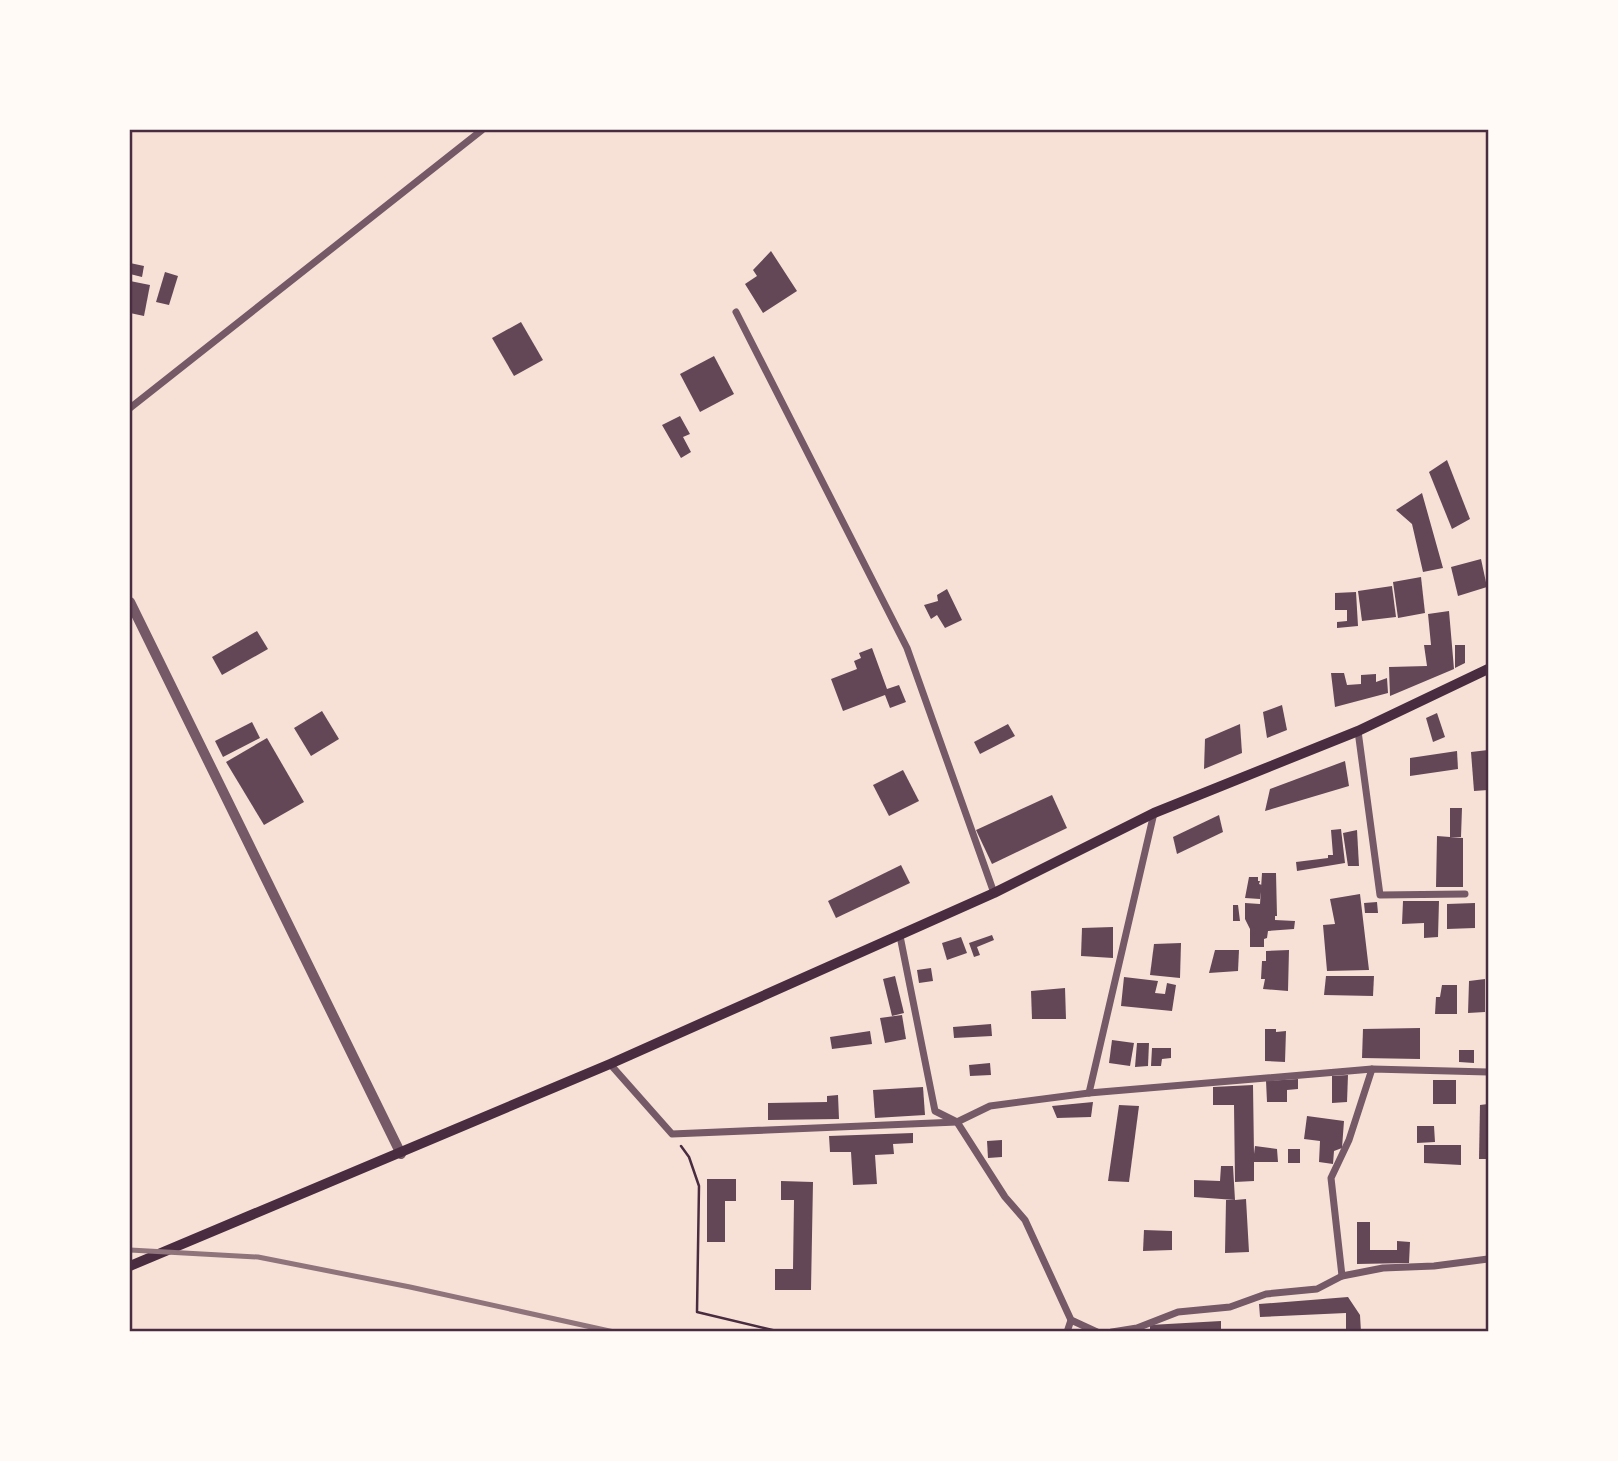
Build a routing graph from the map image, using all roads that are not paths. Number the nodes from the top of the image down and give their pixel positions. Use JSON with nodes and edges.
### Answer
{"nodes":[{"id":1,"x":482,"y":130,"type":"edge"},
{"id":2,"x":736,"y":312,"type":"dead end"},
{"id":3,"x":130,"y":408,"type":"edge"},
{"id":4,"x":130,"y":602,"type":"edge"},
{"id":5,"x":1489,"y":668,"type":"edge"},
{"id":6,"x":1358,"y":732,"type":"junction"},
{"id":7,"x":1154,"y":813,"type":"junction"},
{"id":8,"x":994,"y":893,"type":"junction"},
{"id":9,"x":1465,"y":894,"type":"dead end"},
{"id":10,"x":900,"y":936,"type":"junction"},
{"id":11,"x":610,"y":1065,"type":"junction"},
{"id":12,"x":1372,"y":1069,"type":"junction"},
{"id":13,"x":1489,"y":1072,"type":"edge"},
{"id":14,"x":1089,"y":1093,"type":"junction"},
{"id":15,"x":957,"y":1122,"type":"junction"},
{"id":16,"x":401,"y":1154,"type":"junction"},
{"id":17,"x":1489,"y":1259,"type":"edge"},
{"id":18,"x":130,"y":1266,"type":"edge"},
{"id":19,"x":1342,"y":1276,"type":"junction"},
{"id":20,"x":1071,"y":1320,"type":"junction"},
{"id":21,"x":1067,"y":1332,"type":"edge"},
{"id":22,"x":1097,"y":1332,"type":"edge"},
{"id":23,"x":1112,"y":1332,"type":"edge"}],
"edges":[{"from":1,"to":3,"type":"street"},
{"from":2,"to":8,"type":"street"},
{"from":4,"to":16,"type":"street"},
{"from":5,"to":6,"type":"main road"},
{"from":6,"to":7,"type":"main road"},
{"from":6,"to":9,"type":"street"},
{"from":7,"to":8,"type":"main road"},
{"from":7,"to":14,"type":"street"},
{"from":8,"to":10,"type":"main road"},
{"from":10,"to":11,"type":"main road"},
{"from":10,"to":15,"type":"street"},
{"from":11,"to":15,"type":"street"},
{"from":11,"to":16,"type":"main road"},
{"from":12,"to":13,"type":"street"},
{"from":12,"to":14,"type":"street"},
{"from":12,"to":19,"type":"street"},
{"from":14,"to":15,"type":"street"},
{"from":15,"to":20,"type":"street"},
{"from":16,"to":18,"type":"main road"},
{"from":17,"to":19,"type":"street"},
{"from":19,"to":23,"type":"street"},
{"from":20,"to":21,"type":"street"},
{"from":20,"to":22,"type":"street"}]}
